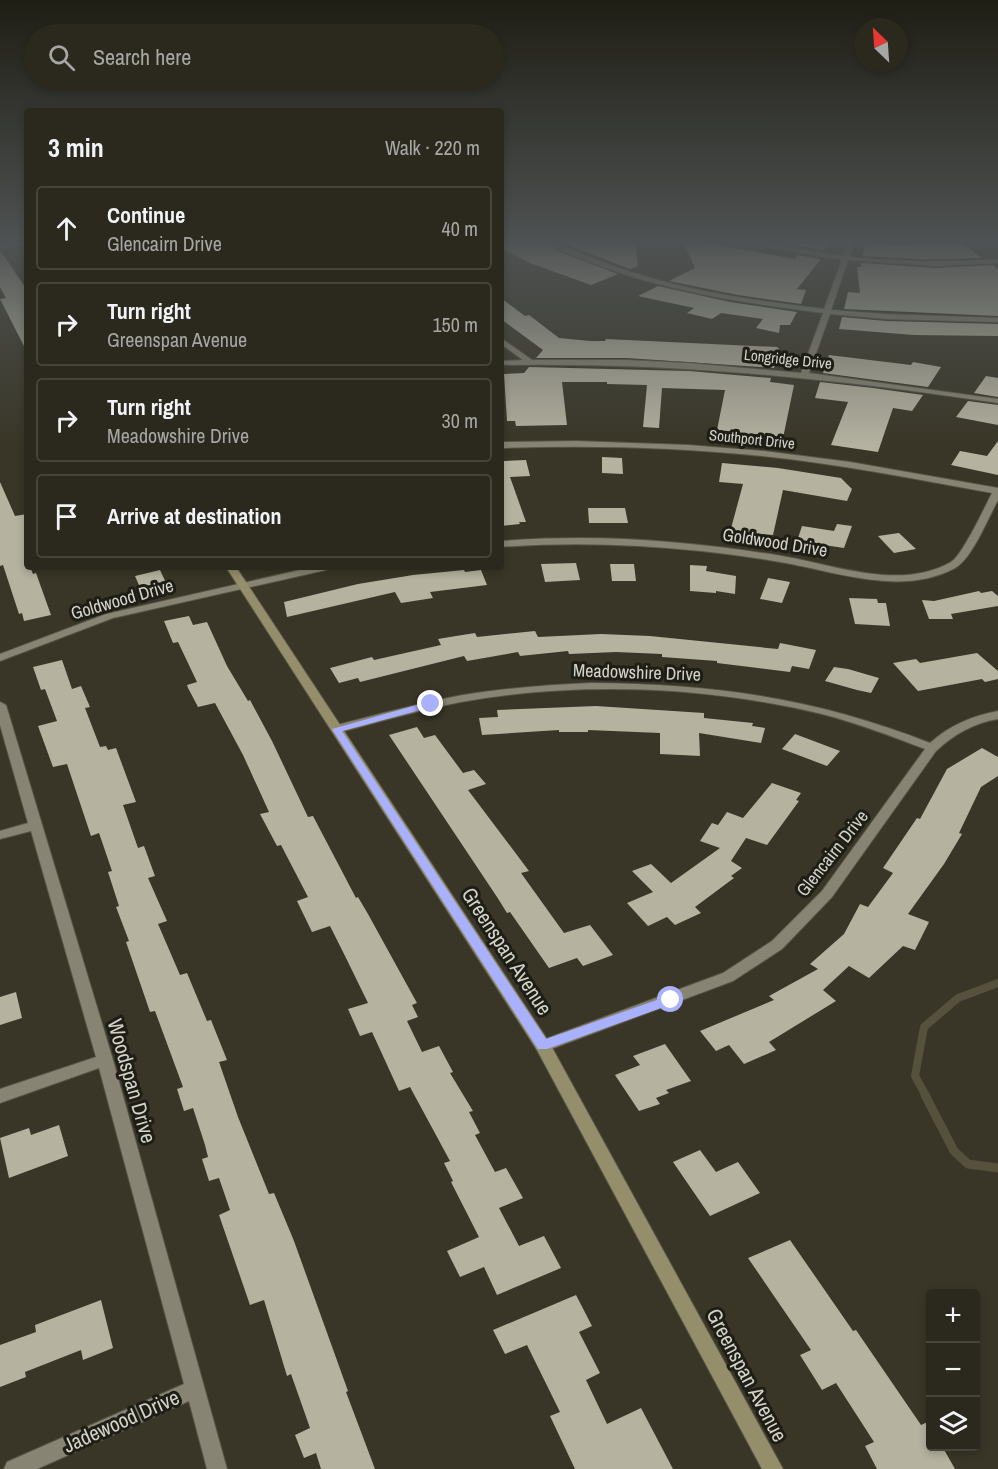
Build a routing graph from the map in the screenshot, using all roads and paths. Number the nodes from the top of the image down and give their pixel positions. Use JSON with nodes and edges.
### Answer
{"nodes":[{"id":1,"x":826,"y":310,"type":"edge"},
{"id":2,"x":830,"y":310,"type":"junction"},
{"id":3,"x":998,"y":320,"type":"edge"},
{"id":4,"x":504,"y":342,"type":"edge"},
{"id":5,"x":530,"y":362,"type":"junction"},
{"id":6,"x":504,"y":363,"type":"edge"},
{"id":7,"x":805,"y":373,"type":"junction"},
{"id":8,"x":998,"y":401,"type":"edge"},
{"id":9,"x":504,"y":445,"type":"edge"},
{"id":10,"x":998,"y":491,"type":"edge"},
{"id":11,"x":504,"y":544,"type":"edge"},
{"id":12,"x":233,"y":570,"type":"edge"},
{"id":13,"x":312,"y":570,"type":"edge"},
{"id":14,"x":241,"y":585,"type":"junction"},
{"id":15,"x":0,"y":658,"type":"edge"},
{"id":16,"x":0,"y":705,"type":"edge"},
{"id":17,"x":998,"y":715,"type":"edge"},
{"id":18,"x":337,"y":729,"type":"junction"},
{"id":19,"x":932,"y":748,"type":"junction"},
{"id":20,"x":34,"y":826,"type":"junction"},
{"id":21,"x":0,"y":835,"type":"edge"},
{"id":22,"x":543,"y":1046,"type":"junction"},
{"id":23,"x":105,"y":1060,"type":"junction"},
{"id":24,"x":0,"y":1096,"type":"edge"},
{"id":25,"x":194,"y":1389,"type":"junction"},
{"id":26,"x":14,"y":1469,"type":"edge"},
{"id":27,"x":217,"y":1469,"type":"edge"},
{"id":28,"x":773,"y":1469,"type":"edge"}],
"edges":[{"from":1,"to":2,"type":"street"},
{"from":2,"to":3,"type":"street"},
{"from":2,"to":7,"type":"street"},
{"from":4,"to":5,"type":"street"},
{"from":5,"to":6,"type":"street","name":"Longridge Drive"},
{"from":5,"to":7,"type":"street","name":"Longridge Drive"},
{"from":7,"to":8,"type":"street","name":"Longridge Drive"},
{"from":9,"to":10,"type":"street","name":"Southport Drive"},
{"from":10,"to":11,"type":"street","name":"Goldwood Drive"},
{"from":12,"to":14,"type":"street","name":"Greenspan Avenue"},
{"from":13,"to":14,"type":"street","name":"Goldwood Drive"},
{"from":14,"to":15,"type":"street","name":"Goldwood Drive"},
{"from":14,"to":18,"type":"street","name":"Greenspan Avenue"},
{"from":16,"to":20,"type":"street","name":"Woodspan Drive"},
{"from":17,"to":19,"type":"street","name":"Glencairn Drive"},
{"from":18,"to":19,"type":"street","name":"Meadowshire Drive"},
{"from":18,"to":22,"type":"street","name":"Greenspan Avenue"},
{"from":19,"to":22,"type":"street","name":"Glencairn Drive"},
{"from":20,"to":21,"type":"street"},
{"from":20,"to":23,"type":"street","name":"Woodspan Drive"},
{"from":22,"to":28,"type":"street","name":"Greenspan Avenue"},
{"from":23,"to":24,"type":"street"},
{"from":23,"to":25,"type":"street","name":"Woodspan Drive"},
{"from":25,"to":26,"type":"street","name":"Jadewood Drive"},
{"from":25,"to":27,"type":"street","name":"Woodspan Drive"}]}
